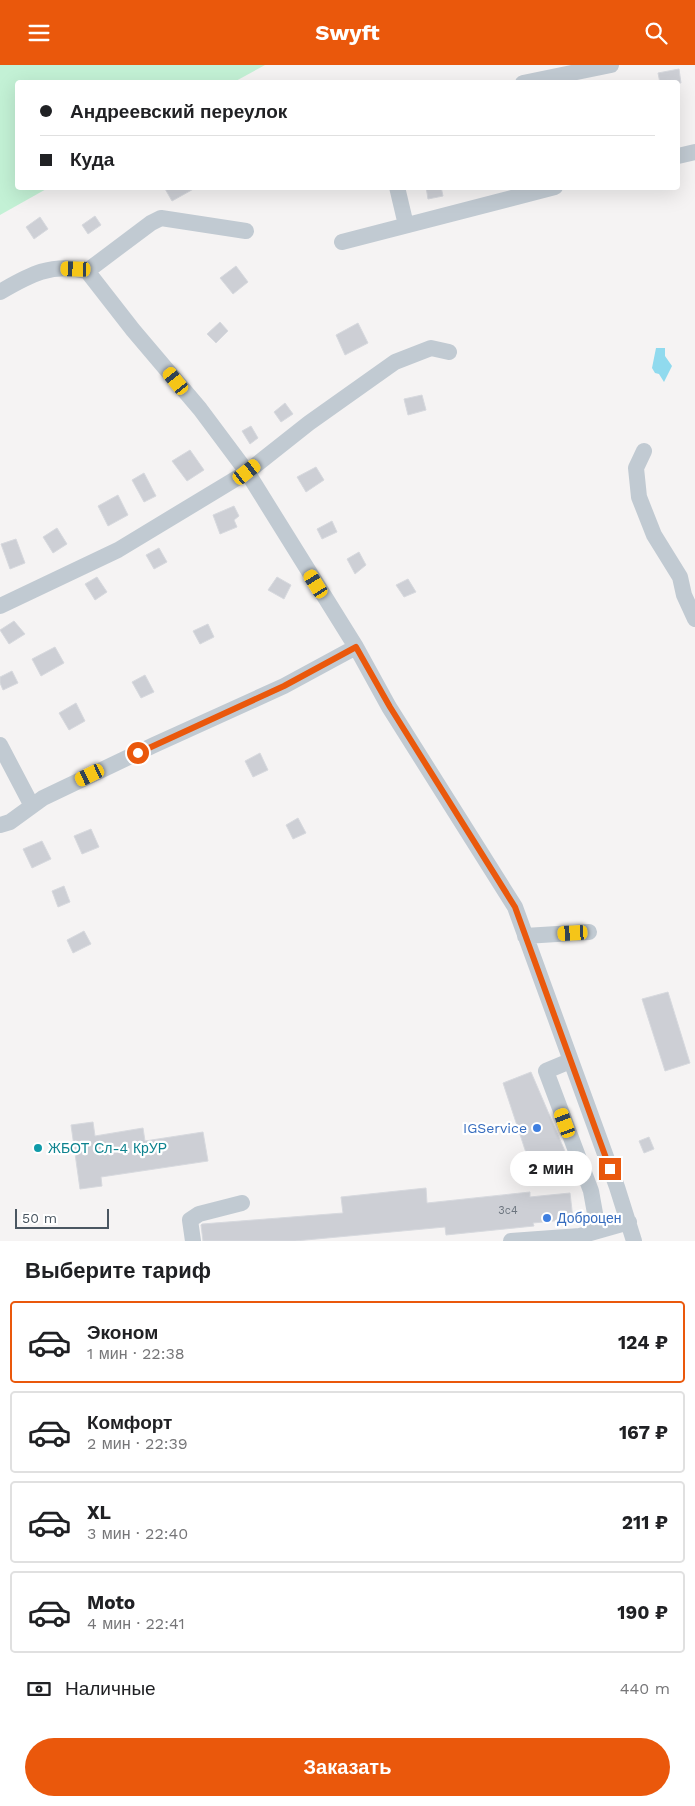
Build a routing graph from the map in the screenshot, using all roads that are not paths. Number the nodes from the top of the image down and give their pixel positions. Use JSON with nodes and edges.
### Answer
{"nodes":[{"id":1,"x":611,"y":65,"type":"edge"},
{"id":2,"x":538,"y":80,"type":"edge"},
{"id":3,"x":695,"y":152,"type":"edge"},
{"id":4,"x":680,"y":156,"type":"edge"},
{"id":5,"x":398,"y":190,"type":"edge"},
{"id":6,"x":543,"y":190,"type":"edge"},
{"id":7,"x":406,"y":225,"type":"junction"},
{"id":8,"x":246,"y":231,"type":"dead end"},
{"id":9,"x":342,"y":242,"type":"dead end"},
{"id":10,"x":86,"y":271,"type":"junction"},
{"id":11,"x":0,"y":292,"type":"edge"},
{"id":12,"x":449,"y":352,"type":"dead end"},
{"id":13,"x":644,"y":451,"type":"dead end"},
{"id":14,"x":247,"y":472,"type":"junction"},
{"id":15,"x":0,"y":606,"type":"edge"},
{"id":16,"x":695,"y":619,"type":"edge"},
{"id":17,"x":356,"y":647,"type":"junction"},
{"id":18,"x":0,"y":745,"type":"edge"},
{"id":19,"x":32,"y":806,"type":"junction"},
{"id":20,"x":0,"y":825,"type":"edge"},
{"id":21,"x":589,"y":932,"type":"dead end"},
{"id":22,"x":525,"y":936,"type":"junction"},
{"id":23,"x":570,"y":1061,"type":"junction"},
{"id":24,"x":242,"y":1203,"type":"dead end"},
{"id":25,"x":629,"y":1221,"type":"junction"},
{"id":26,"x":598,"y":1230,"type":"junction"},
{"id":27,"x":193,"y":1241,"type":"edge"},
{"id":28,"x":511,"y":1241,"type":"edge"},
{"id":29,"x":634,"y":1241,"type":"edge"}],
"edges":[{"from":1,"to":2,"type":"street"},
{"from":3,"to":4,"type":"street"},
{"from":5,"to":7,"type":"street"},
{"from":6,"to":7,"type":"street"},
{"from":7,"to":9,"type":"street"},
{"from":8,"to":10,"type":"street"},
{"from":10,"to":11,"type":"street"},
{"from":10,"to":14,"type":"street"},
{"from":12,"to":14,"type":"street"},
{"from":13,"to":16,"type":"street"},
{"from":14,"to":15,"type":"street"},
{"from":14,"to":17,"type":"street"},
{"from":17,"to":19,"type":"street"},
{"from":17,"to":22,"type":"street"},
{"from":18,"to":19,"type":"street"},
{"from":19,"to":20,"type":"street"},
{"from":21,"to":22,"type":"street"},
{"from":22,"to":23,"type":"street"},
{"from":23,"to":25,"type":"street"},
{"from":23,"to":26,"type":"street"},
{"from":24,"to":27,"type":"street"},
{"from":25,"to":26,"type":"street"},
{"from":25,"to":29,"type":"street"},
{"from":26,"to":28,"type":"street"}]}
